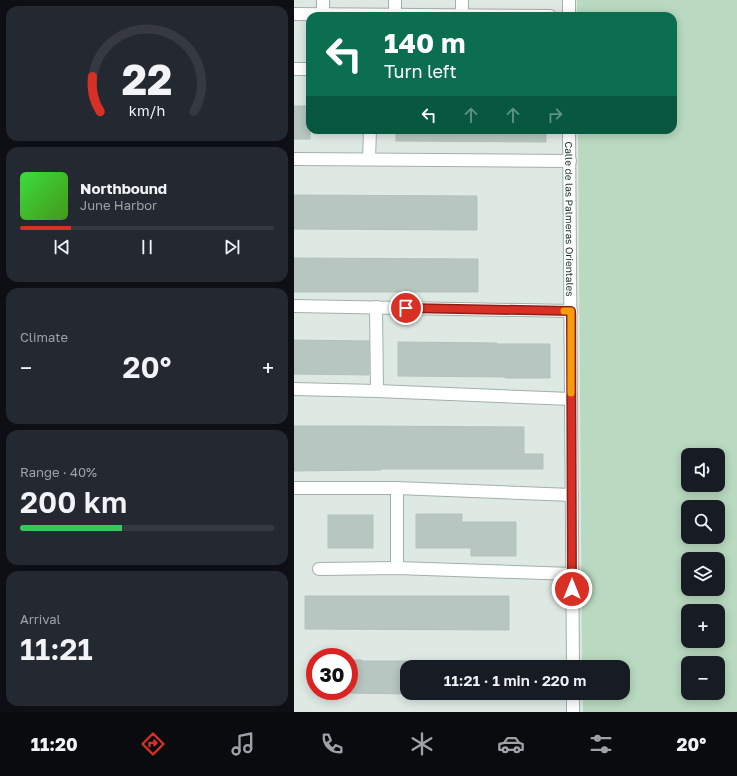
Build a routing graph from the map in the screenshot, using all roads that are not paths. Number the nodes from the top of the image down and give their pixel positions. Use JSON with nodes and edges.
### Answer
{"nodes":[{"id":1,"x":323,"y":0,"type":"edge"},
{"id":2,"x":395,"y":0,"type":"edge"},
{"id":3,"x":462,"y":0,"type":"edge"},
{"id":4,"x":569,"y":0,"type":"edge"},
{"id":5,"x":323,"y":12,"type":"edge"},
{"id":6,"x":394,"y":12,"type":"edge"},
{"id":7,"x":462,"y":12,"type":"edge"},
{"id":8,"x":569,"y":12,"type":"edge"},
{"id":9,"x":294,"y":14,"type":"edge"},
{"id":10,"x":306,"y":14,"type":"edge"},
{"id":11,"x":294,"y":69,"type":"edge"},
{"id":12,"x":306,"y":69,"type":"edge"},
{"id":13,"x":370,"y":134,"type":"edge"},
{"id":14,"x":569,"y":134,"type":"edge"},
{"id":15,"x":294,"y":159,"type":"edge"},
{"id":16,"x":369,"y":159,"type":"junction"},
{"id":17,"x":570,"y":161,"type":"junction"},
{"id":18,"x":294,"y":306,"type":"edge"},
{"id":19,"x":376,"y":307,"type":"junction"},
{"id":20,"x":571,"y":311,"type":"junction"},
{"id":21,"x":294,"y":389,"type":"edge"},
{"id":22,"x":377,"y":391,"type":"junction"},
{"id":23,"x":571,"y":399,"type":"junction"},
{"id":24,"x":294,"y":488,"type":"edge"},
{"id":25,"x":397,"y":488,"type":"junction"},
{"id":26,"x":572,"y":495,"type":"junction"},
{"id":27,"x":398,"y":568,"type":"junction"},
{"id":28,"x":319,"y":569,"type":"dead end"},
{"id":29,"x":572,"y":574,"type":"junction"},
{"id":30,"x":573,"y":660,"type":"edge"},
{"id":31,"x":573,"y":700,"type":"edge"},
{"id":32,"x":574,"y":712,"type":"edge"}],
"edges":[{"from":1,"to":5,"type":"street"},
{"from":2,"to":6,"type":"street"},
{"from":3,"to":7,"type":"street"},
{"from":4,"to":8,"type":"street"},
{"from":9,"to":10,"type":"street"},
{"from":11,"to":12,"type":"street"},
{"from":13,"to":16,"type":"street"},
{"from":14,"to":17,"type":"street","name":"Calle de las Palmeras Orientales"},
{"from":15,"to":16,"type":"street"},
{"from":16,"to":17,"type":"street"},
{"from":17,"to":20,"type":"street","name":"Calle de las Palmeras Orientales"},
{"from":18,"to":19,"type":"street"},
{"from":19,"to":20,"type":"street"},
{"from":19,"to":22,"type":"street"},
{"from":20,"to":23,"type":"street","name":"Calle de las Palmeras Orientales"},
{"from":21,"to":22,"type":"street"},
{"from":22,"to":23,"type":"street"},
{"from":23,"to":26,"type":"street","name":"Calle de las Palmeras Orientales"},
{"from":24,"to":25,"type":"street"},
{"from":25,"to":26,"type":"street"},
{"from":25,"to":27,"type":"street"},
{"from":26,"to":29,"type":"street","name":"Calle de las Palmeras Orientales"},
{"from":27,"to":28,"type":"street"},
{"from":27,"to":29,"type":"street"},
{"from":29,"to":30,"type":"street","name":"Calle de las Palmeras Orientales"},
{"from":31,"to":32,"type":"street"}]}
